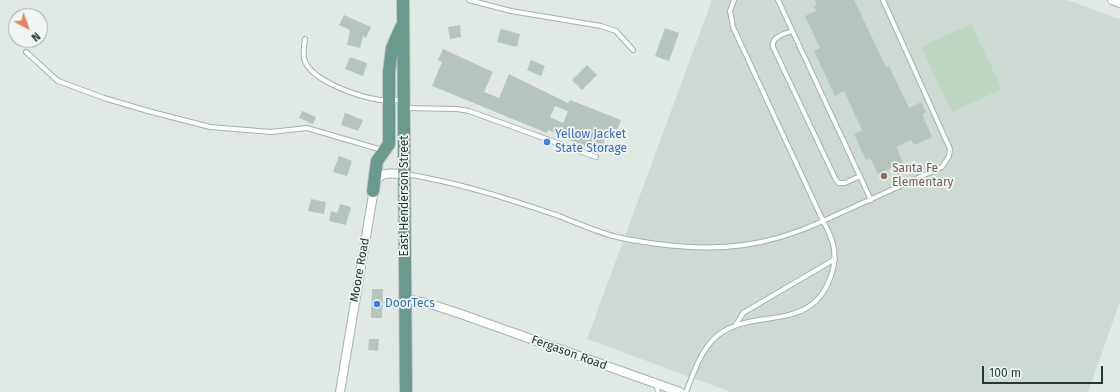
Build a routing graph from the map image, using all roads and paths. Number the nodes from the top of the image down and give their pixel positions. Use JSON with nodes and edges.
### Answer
{"nodes":[{"id":1,"x":403,"y":0,"type":"edge"},
{"id":2,"x":469,"y":0,"type":"edge"},
{"id":3,"x":734,"y":0,"type":"edge"},
{"id":4,"x":778,"y":0,"type":"edge"},
{"id":5,"x":883,"y":0,"type":"edge"},
{"id":6,"x":1112,"y":0,"type":"edge"},
{"id":7,"x":1120,"y":3,"type":"edge"},
{"id":8,"x":403,"y":20,"type":"junction"},
{"id":9,"x":792,"y":31,"type":"junction"},
{"id":10,"x":305,"y":39,"type":"dead end"},
{"id":11,"x":633,"y":50,"type":"dead end"},
{"id":12,"x":26,"y":52,"type":"dead end"},
{"id":13,"x":389,"y":100,"type":"junction"},
{"id":14,"x":404,"y":104,"type":"junction"},
{"id":15,"x":384,"y":152,"type":"junction"},
{"id":16,"x":596,"y":157,"type":"dead end"},
{"id":17,"x":405,"y":174,"type":"junction"},
{"id":18,"x":860,"y":176,"type":"junction"},
{"id":19,"x":373,"y":191,"type":"junction"},
{"id":20,"x":871,"y":200,"type":"junction"},
{"id":21,"x":823,"y":221,"type":"junction"},
{"id":22,"x":834,"y":259,"type":"junction"},
{"id":23,"x":405,"y":299,"type":"junction"},
{"id":24,"x":734,"y":326,"type":"junction"},
{"id":25,"x":656,"y":383,"type":"junction"},
{"id":26,"x":340,"y":392,"type":"edge"},
{"id":27,"x":406,"y":392,"type":"edge"},
{"id":28,"x":658,"y":392,"type":"edge"},
{"id":29,"x":680,"y":392,"type":"edge"},
{"id":30,"x":686,"y":392,"type":"edge"}],
"edges":[{"from":1,"to":8,"type":"main road","name":"East Henderson Street"},
{"from":2,"to":11,"type":"lane"},
{"from":3,"to":21,"type":"lane"},
{"from":4,"to":9,"type":"lane"},
{"from":5,"to":20,"type":"lane"},
{"from":6,"to":7,"type":"street"},
{"from":8,"to":13,"type":"main road"},
{"from":8,"to":14,"type":"main road","name":"East Henderson Street"},
{"from":9,"to":18,"type":"lane"},
{"from":9,"to":18,"type":"lane"},
{"from":10,"to":13,"type":"lane"},
{"from":12,"to":15,"type":"lane"},
{"from":13,"to":14,"type":"lane"},
{"from":13,"to":15,"type":"main road"},
{"from":14,"to":16,"type":"lane"},
{"from":14,"to":17,"type":"main road","name":"East Henderson Street"},
{"from":15,"to":19,"type":"main road"},
{"from":17,"to":19,"type":"street","name":"Moore Road"},
{"from":17,"to":21,"type":"lane"},
{"from":17,"to":23,"type":"main road","name":"East Henderson Street"},
{"from":18,"to":20,"type":"lane"},
{"from":19,"to":26,"type":"street","name":"Moore Road"},
{"from":20,"to":21,"type":"lane"},
{"from":21,"to":22,"type":"lane"},
{"from":22,"to":24,"type":"lane"},
{"from":22,"to":24,"type":"lane"},
{"from":23,"to":25,"type":"street","name":"Fergason Road"},
{"from":23,"to":27,"type":"main road","name":"East Henderson Street"},
{"from":24,"to":30,"type":"lane"},
{"from":25,"to":28,"type":"lane"},
{"from":25,"to":29,"type":"street","name":"Fergason Road"}]}
